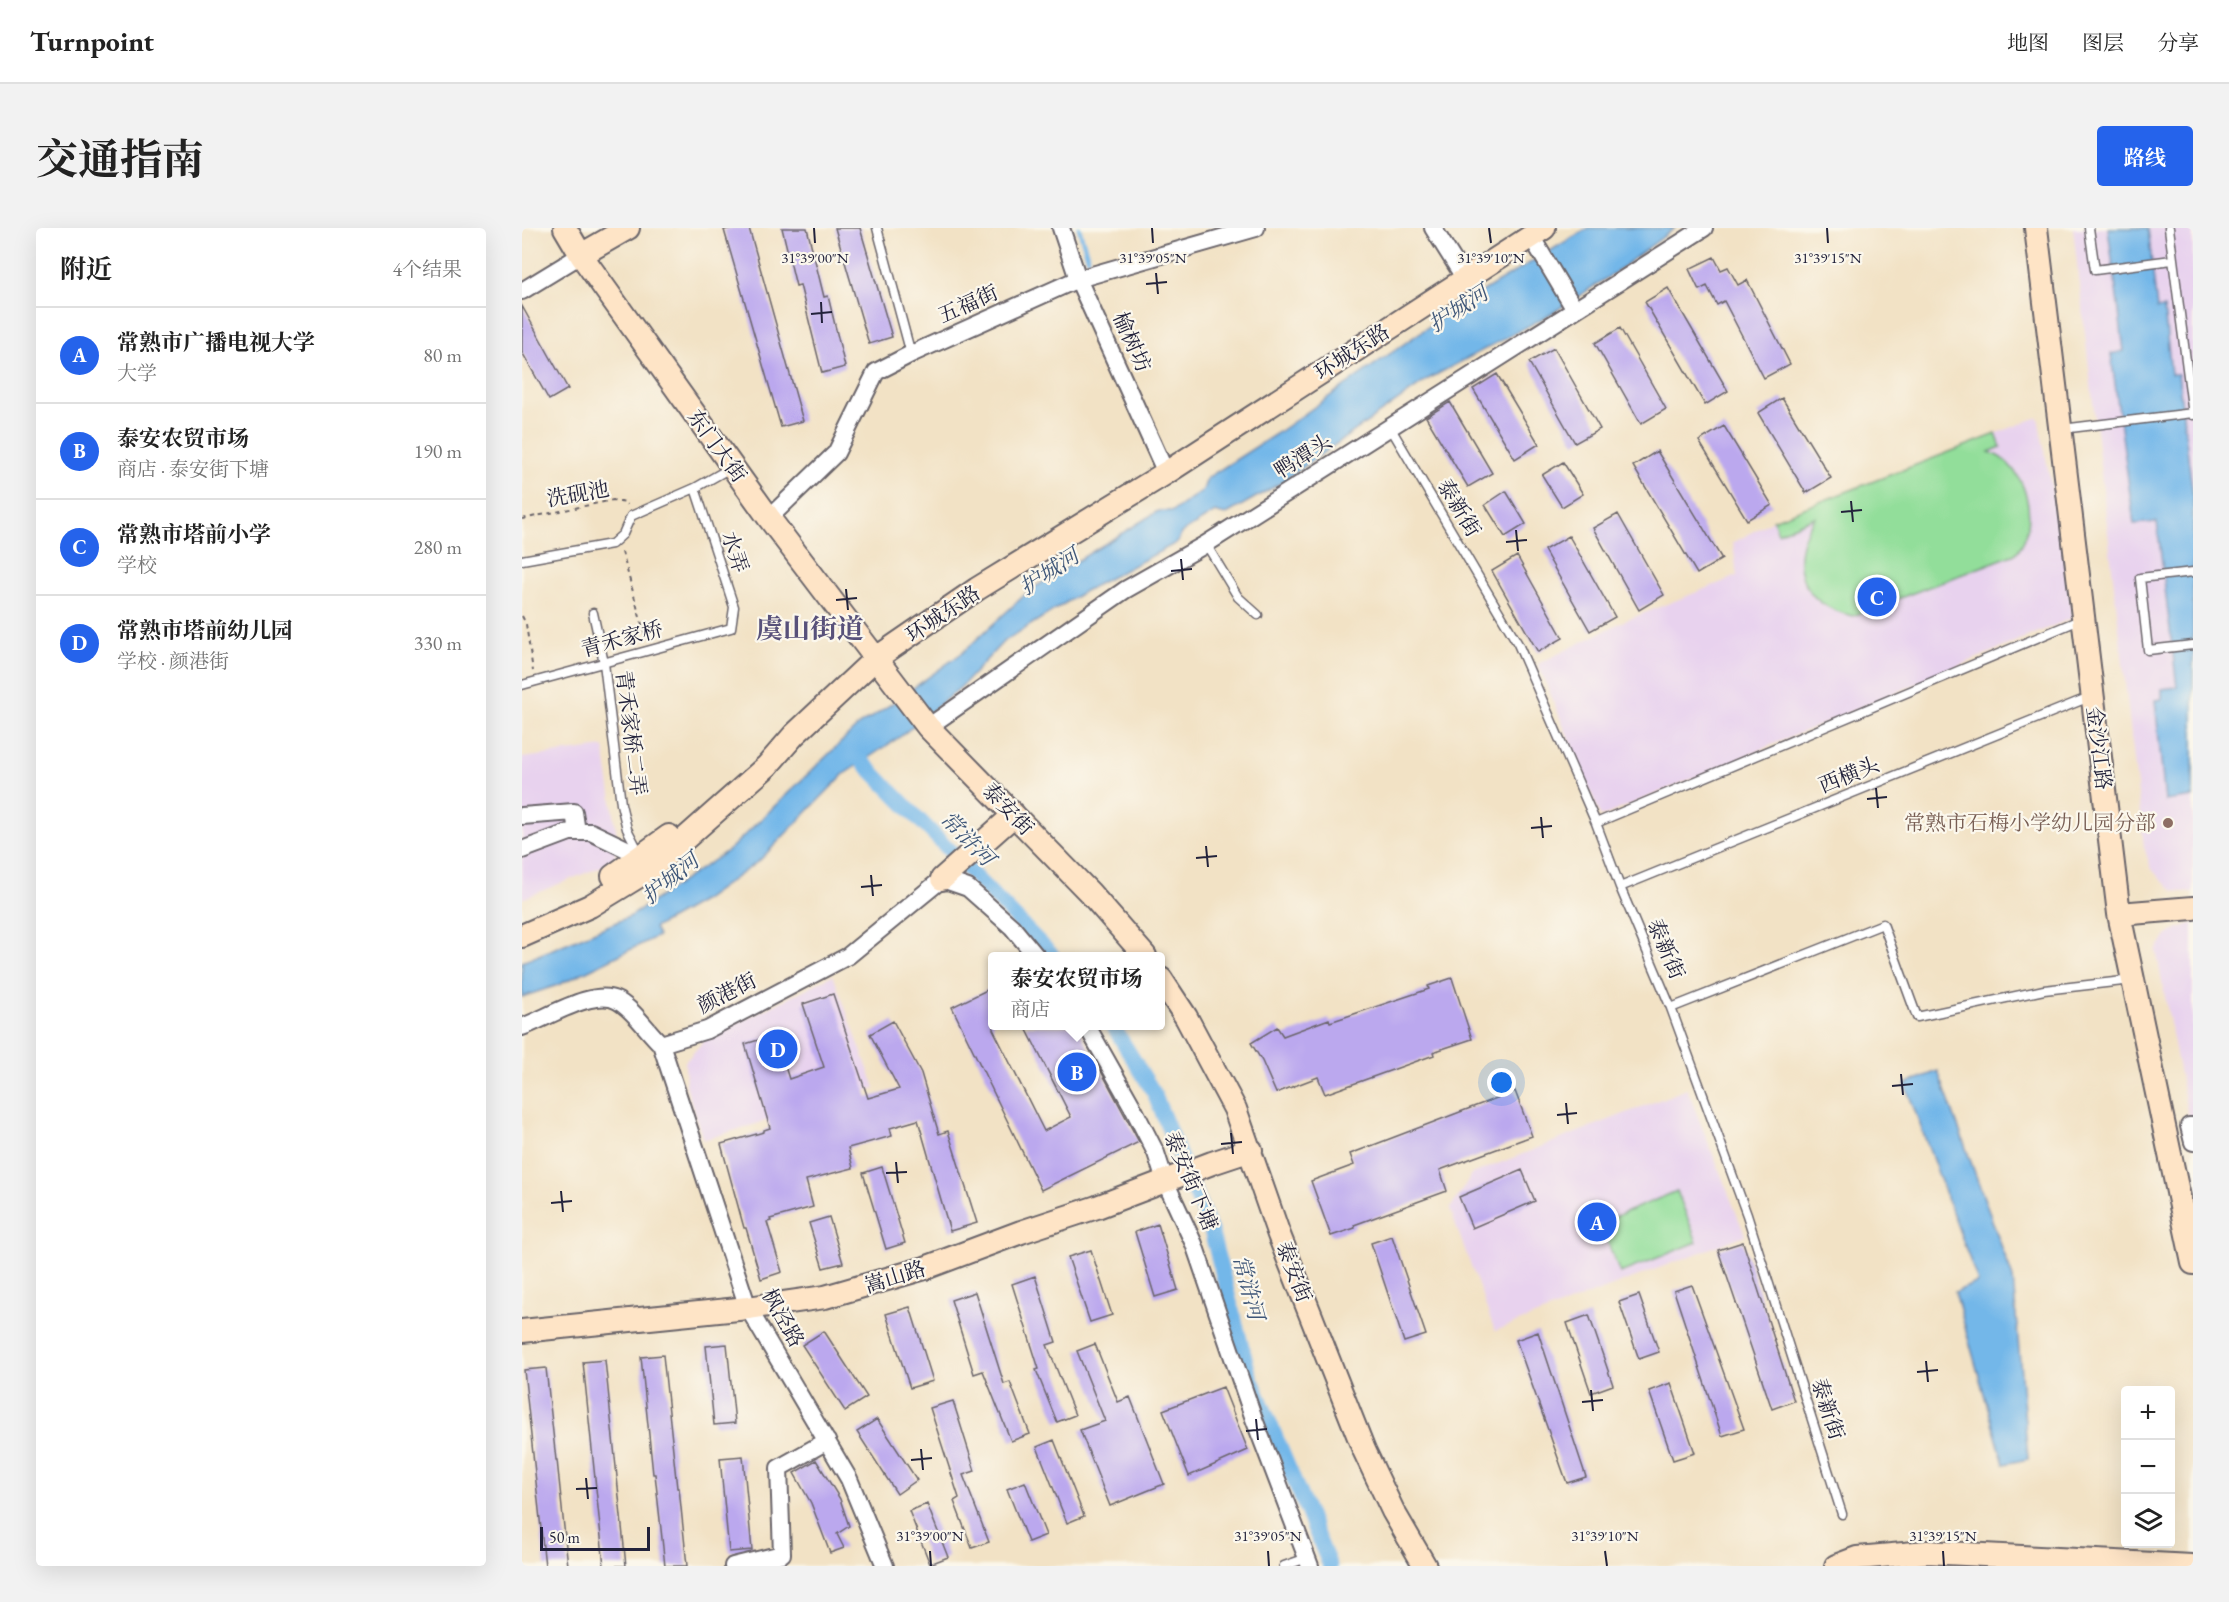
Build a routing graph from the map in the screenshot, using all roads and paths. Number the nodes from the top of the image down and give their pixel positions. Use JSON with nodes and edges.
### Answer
{"nodes":[{"id":1,"x":565,"y":228,"type":"edge"},
{"id":2,"x":628,"y":228,"type":"edge"},
{"id":3,"x":877,"y":228,"type":"edge"},
{"id":4,"x":1061,"y":228,"type":"edge"},
{"id":5,"x":1256,"y":228,"type":"edge"},
{"id":6,"x":1433,"y":228,"type":"edge"},
{"id":7,"x":1704,"y":228,"type":"edge"},
{"id":8,"x":2036,"y":228,"type":"edge"},
{"id":9,"x":2089,"y":228,"type":"edge"},
{"id":10,"x":2169,"y":228,"type":"edge"},
{"id":11,"x":1534,"y":231,"type":"edge"},
{"id":12,"x":581,"y":255,"type":"junction"},
{"id":13,"x":2172,"y":260,"type":"junction"},
{"id":14,"x":1462,"y":274,"type":"junction"},
{"id":15,"x":1078,"y":279,"type":"junction"},
{"id":16,"x":524,"y":285,"type":"edge"},
{"id":17,"x":1575,"y":310,"type":"junction"},
{"id":18,"x":911,"y":354,"type":"junction"},
{"id":19,"x":2193,"y":414,"type":"edge"},
{"id":20,"x":1390,"y":427,"type":"junction"},
{"id":21,"x":2060,"y":430,"type":"junction"},
{"id":22,"x":733,"y":467,"type":"junction"},
{"id":23,"x":1164,"y":468,"type":"junction"},
{"id":24,"x":695,"y":488,"type":"junction"},
{"id":25,"x":631,"y":516,"type":"junction"},
{"id":26,"x":769,"y":518,"type":"junction"},
{"id":27,"x":522,"y":519,"type":"edge"},
{"id":28,"x":618,"y":538,"type":"junction"},
{"id":29,"x":1206,"y":544,"type":"junction"},
{"id":30,"x":522,"y":560,"type":"edge"},
{"id":31,"x":2193,"y":572,"type":"edge"},
{"id":32,"x":593,"y":613,"type":"dead end"},
{"id":33,"x":1258,"y":615,"type":"dead end"},
{"id":34,"x":522,"y":616,"type":"edge"},
{"id":35,"x":2083,"y":619,"type":"junction"},
{"id":36,"x":731,"y":628,"type":"joint"},
{"id":37,"x":2193,"y":645,"type":"edge"},
{"id":38,"x":649,"y":650,"type":"junction"},
{"id":39,"x":871,"y":654,"type":"junction"},
{"id":40,"x":604,"y":663,"type":"junction"},
{"id":41,"x":535,"y":681,"type":"junction"},
{"id":42,"x":522,"y":685,"type":"edge"},
{"id":43,"x":2092,"y":696,"type":"junction"},
{"id":44,"x":928,"y":727,"type":"junction"},
{"id":45,"x":1014,"y":815,"type":"junction"},
{"id":46,"x":522,"y":816,"type":"edge"},
{"id":47,"x":1596,"y":823,"type":"junction"},
{"id":48,"x":577,"y":832,"type":"junction"},
{"id":49,"x":522,"y":850,"type":"edge"},
{"id":50,"x":646,"y":862,"type":"junction"},
{"id":51,"x":942,"y":879,"type":"junction"},
{"id":52,"x":1620,"y":887,"type":"junction"},
{"id":53,"x":2193,"y":908,"type":"edge"},
{"id":54,"x":2119,"y":914,"type":"junction"},
{"id":55,"x":522,"y":925,"type":"edge"},
{"id":56,"x":522,"y":936,"type":"edge"},
{"id":57,"x":1032,"y":952,"type":"edge"},
{"id":58,"x":1141,"y":952,"type":"edge"},
{"id":59,"x":2134,"y":980,"type":"junction"},
{"id":60,"x":1165,"y":985,"type":"edge"},
{"id":61,"x":1671,"y":1008,"type":"junction"},
{"id":62,"x":522,"y":1027,"type":"edge"},
{"id":63,"x":1089,"y":1030,"type":"edge"},
{"id":64,"x":661,"y":1044,"type":"junction"},
{"id":65,"x":2193,"y":1126,"type":"edge"},
{"id":66,"x":2193,"y":1142,"type":"edge"},
{"id":67,"x":1251,"y":1150,"type":"junction"},
{"id":68,"x":1165,"y":1181,"type":"junction"},
{"id":69,"x":2193,"y":1263,"type":"edge"},
{"id":70,"x":748,"y":1308,"type":"junction"},
{"id":71,"x":522,"y":1331,"type":"edge"},
{"id":72,"x":827,"y":1441,"type":"junction"},
{"id":73,"x":1842,"y":1514,"type":"dead end"},
{"id":74,"x":1308,"y":1562,"type":"edge"},
{"id":75,"x":2103,"y":1564,"type":"edge"},
{"id":76,"x":733,"y":1566,"type":"edge"},
{"id":77,"x":885,"y":1566,"type":"edge"},
{"id":78,"x":1284,"y":1566,"type":"edge"},
{"id":79,"x":1425,"y":1566,"type":"edge"},
{"id":80,"x":1836,"y":1566,"type":"edge"},
{"id":81,"x":2193,"y":1566,"type":"edge"}],
"edges":[{"from":1,"to":12,"type":"street","name":"东门大街"},
{"from":2,"to":12,"type":"street"},
{"from":3,"to":18,"type":"lane"},
{"from":4,"to":15,"type":"street","name":"榆树坊"},
{"from":5,"to":15,"type":"street","name":"五福街"},
{"from":6,"to":14,"type":"street"},
{"from":7,"to":17,"type":"street","name":"鸭潭头"},
{"from":8,"to":21,"type":"street","name":"金沙江路"},
{"from":9,"to":13,"type":"lane"},
{"from":10,"to":13,"type":"lane"},
{"from":11,"to":14,"type":"street","name":"环城东路"},
{"from":11,"to":17,"type":"street"},
{"from":12,"to":16,"type":"street"},
{"from":12,"to":22,"type":"street","name":"东门大街"},
{"from":13,"to":19,"type":"lane"},
{"from":14,"to":23,"type":"street","name":"环城东路"},
{"from":15,"to":18,"type":"street","name":"五福街"},
{"from":15,"to":23,"type":"street","name":"榆树坊"},
{"from":17,"to":20,"type":"street","name":"鸭潭头"},
{"from":18,"to":26,"type":"street","name":"五福街"},
{"from":19,"to":21,"type":"lane"},
{"from":20,"to":29,"type":"street","name":"鸭潭头"},
{"from":20,"to":47,"type":"lane","name":"泰新街"},
{"from":21,"to":35,"type":"street","name":"金沙江路"},
{"from":22,"to":24,"type":"lane"},
{"from":22,"to":26,"type":"street","name":"东门大街"},
{"from":23,"to":39,"type":"street","name":"环城东路"},
{"from":24,"to":25,"type":"lane"},
{"from":24,"to":36,"type":"lane","name":"水弄"},
{"from":25,"to":27,"type":"path","name":"洗砚池"},
{"from":25,"to":28,"type":"lane"},
{"from":26,"to":39,"type":"street","name":"东门大街"},
{"from":28,"to":30,"type":"lane"},
{"from":28,"to":38,"type":"path"},
{"from":29,"to":33,"type":"lane"},
{"from":29,"to":44,"type":"street","name":"鸭潭头"},
{"from":31,"to":37,"type":"lane"},
{"from":32,"to":40,"type":"lane","name":"青禾家桥二弄"},
{"from":34,"to":41,"type":"path"},
{"from":35,"to":43,"type":"street","name":"金沙江路"},
{"from":35,"to":47,"type":"lane"},
{"from":36,"to":38,"type":"lane","name":"青禾家桥"},
{"from":38,"to":40,"type":"lane","name":"青禾家桥"},
{"from":39,"to":44,"type":"street","name":"泰安街"},
{"from":39,"to":50,"type":"street","name":"环城东路"},
{"from":40,"to":41,"type":"lane","name":"青禾家桥"},
{"from":40,"to":50,"type":"lane","name":"青禾家桥二弄"},
{"from":41,"to":42,"type":"lane","name":"青禾家桥"},
{"from":43,"to":52,"type":"lane","name":"西横头"},
{"from":43,"to":54,"type":"street","name":"金沙江路"},
{"from":44,"to":45,"type":"street","name":"泰安街"},
{"from":45,"to":51,"type":"street"},
{"from":45,"to":58,"type":"street","name":"泰安街"},
{"from":46,"to":48,"type":"street"},
{"from":47,"to":52,"type":"lane","name":"泰新街"},
{"from":48,"to":49,"type":"street"},
{"from":48,"to":50,"type":"street"},
{"from":50,"to":55,"type":"street","name":"环城东路"},
{"from":50,"to":56,"type":"street","name":"环城东路"},
{"from":51,"to":57,"type":"street"},
{"from":51,"to":64,"type":"street","name":"颜港街"},
{"from":52,"to":61,"type":"lane","name":"泰新街"},
{"from":53,"to":54,"type":"street"},
{"from":54,"to":59,"type":"street","name":"金沙江路"},
{"from":59,"to":61,"type":"lane"},
{"from":59,"to":69,"type":"street","name":"金沙江路"},
{"from":60,"to":67,"type":"street","name":"泰安街"},
{"from":61,"to":73,"type":"lane","name":"泰新街"},
{"from":62,"to":64,"type":"street"},
{"from":63,"to":68,"type":"street","name":"泰安街下塘"},
{"from":64,"to":70,"type":"street","name":"枫泾路"},
{"from":65,"to":66,"type":"street"},
{"from":67,"to":68,"type":"street","name":"嵩山路"},
{"from":67,"to":79,"type":"street","name":"泰安街"},
{"from":68,"to":70,"type":"street","name":"嵩山路"},
{"from":68,"to":74,"type":"street","name":"泰安街下塘"},
{"from":70,"to":71,"type":"street","name":"嵩山路"},
{"from":70,"to":72,"type":"street","name":"枫泾路"},
{"from":72,"to":76,"type":"street"},
{"from":72,"to":77,"type":"street","name":"枫泾路"},
{"from":74,"to":78,"type":"lane"},
{"from":75,"to":80,"type":"street"},
{"from":75,"to":81,"type":"street"}]}
